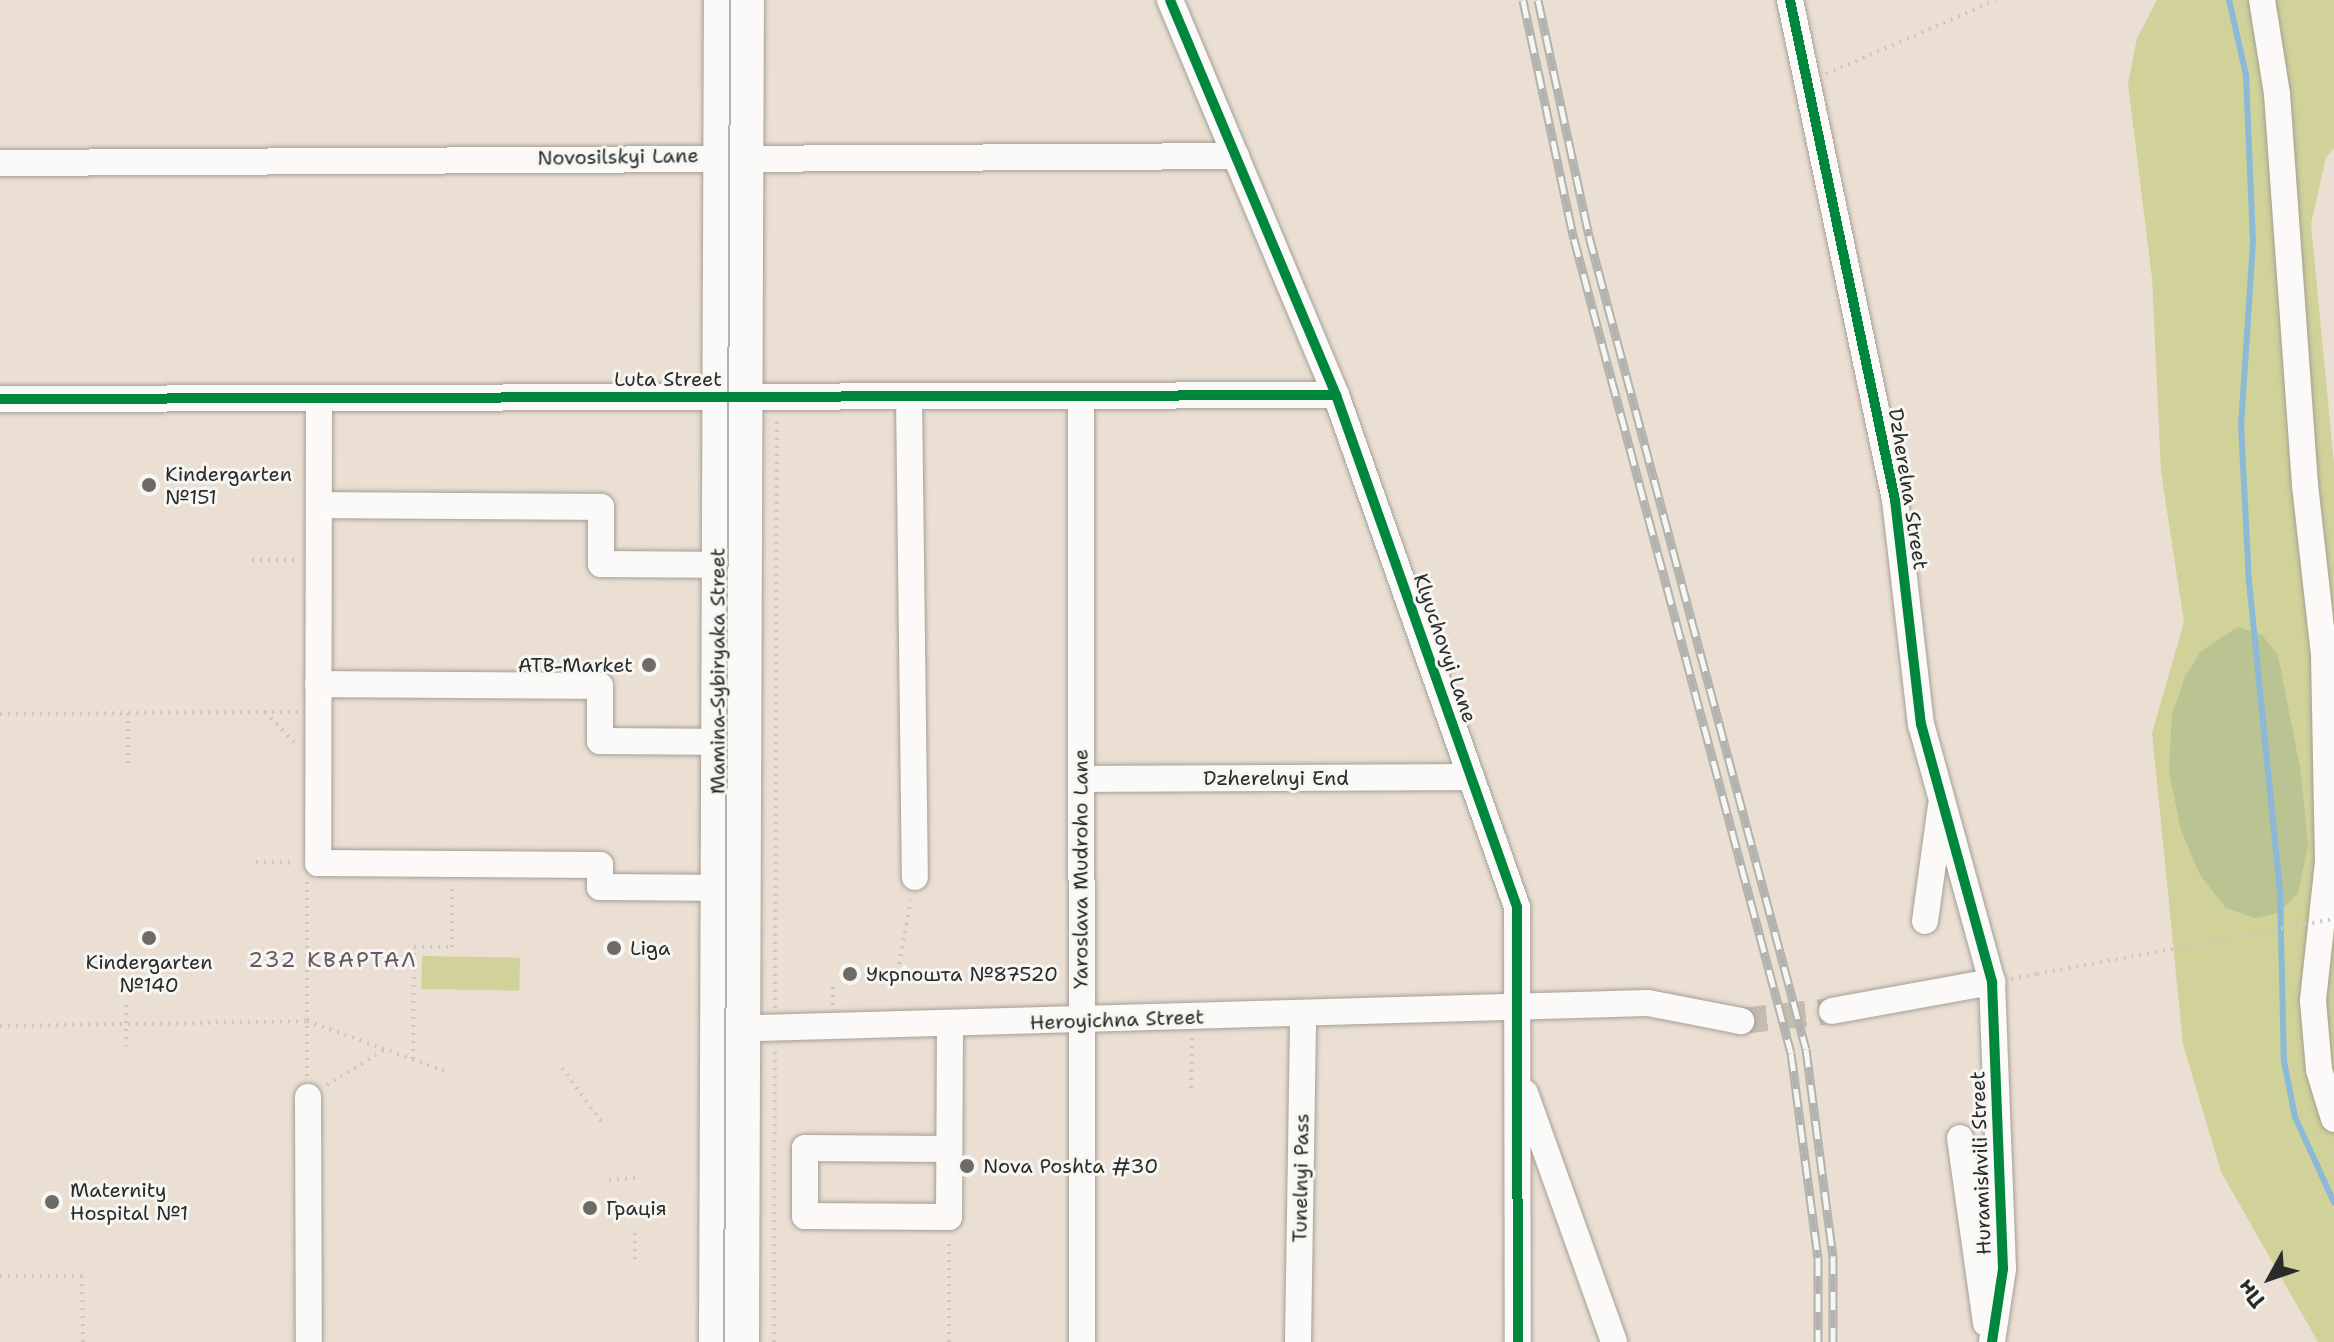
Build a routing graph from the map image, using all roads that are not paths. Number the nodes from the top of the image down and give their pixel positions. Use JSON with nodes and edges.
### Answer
{"nodes":[{"id":1,"x":720,"y":0,"type":"edge"},
{"id":2,"x":748,"y":0,"type":"edge"},
{"id":3,"x":1170,"y":0,"type":"edge"},
{"id":4,"x":1790,"y":0,"type":"edge"},
{"id":5,"x":2262,"y":0,"type":"edge"},
{"id":6,"x":734,"y":156,"type":"junction"},
{"id":7,"x":1236,"y":156,"type":"junction"},
{"id":8,"x":0,"y":163,"type":"edge"},
{"id":9,"x":1336,"y":395,"type":"junction"},
{"id":10,"x":909,"y":396,"type":"junction"},
{"id":11,"x":1081,"y":396,"type":"junction"},
{"id":12,"x":748,"y":397,"type":"junction"},
{"id":13,"x":319,"y":398,"type":"junction"},
{"id":14,"x":0,"y":399,"type":"edge"},
{"id":15,"x":319,"y":505,"type":"junction"},
{"id":16,"x":732,"y":565,"type":"junction"},
{"id":17,"x":318,"y":684,"type":"junction"},
{"id":18,"x":731,"y":742,"type":"junction"},
{"id":19,"x":1471,"y":777,"type":"junction"},
{"id":20,"x":1081,"y":779,"type":"junction"},
{"id":21,"x":1942,"y":801,"type":"junction"},
{"id":22,"x":915,"y":877,"type":"road end"},
{"id":23,"x":731,"y":888,"type":"junction"},
{"id":24,"x":1925,"y":921,"type":"dead end"},
{"id":25,"x":1992,"y":982,"type":"junction"},
{"id":26,"x":1518,"y":1008,"type":"junction"},
{"id":27,"x":1832,"y":1011,"type":"tunnel mouth"},
{"id":28,"x":1303,"y":1014,"type":"junction"},
{"id":29,"x":1082,"y":1021,"type":"junction"},
{"id":30,"x":1741,"y":1021,"type":"tunnel mouth"},
{"id":31,"x":950,"y":1024,"type":"junction"},
{"id":32,"x":745,"y":1029,"type":"junction"},
{"id":33,"x":1518,"y":1073,"type":"junction"},
{"id":34,"x":308,"y":1097,"type":"road end"},
{"id":35,"x":2334,"y":1119,"type":"edge"},
{"id":36,"x":1960,"y":1138,"type":"dead end"},
{"id":37,"x":949,"y":1149,"type":"junction"},
{"id":38,"x":309,"y":1342,"type":"edge"},
{"id":39,"x":715,"y":1342,"type":"edge"},
{"id":40,"x":743,"y":1342,"type":"edge"},
{"id":41,"x":1082,"y":1342,"type":"edge"},
{"id":42,"x":1298,"y":1342,"type":"edge"},
{"id":43,"x":1518,"y":1342,"type":"edge"},
{"id":44,"x":1614,"y":1342,"type":"edge"},
{"id":45,"x":1991,"y":1342,"type":"edge"}],
"edges":[{"from":1,"to":6,"type":"main road","name":"Mamina-Sybiryaka Street"},
{"from":2,"to":6,"type":"main road","name":"Mamina-Sybiryaka Street"},
{"from":3,"to":7,"type":"street","name":"Klyuchovyi Lane"},
{"from":4,"to":21,"type":"street","name":"Dzherelna Street"},
{"from":5,"to":35,"type":"street"},
{"from":6,"to":7,"type":"street","name":"Novosilskyi Lane"},
{"from":6,"to":8,"type":"street","name":"Novosilskyi Lane"},
{"from":6,"to":12,"type":"main road","name":"Mamina-Sybiryaka Street"},
{"from":7,"to":9,"type":"street","name":"Klyuchovyi Lane"},
{"from":9,"to":11,"type":"street","name":"Luta Street"},
{"from":9,"to":19,"type":"street","name":"Klyuchovyi Lane"},
{"from":10,"to":11,"type":"street","name":"Luta Street"},
{"from":10,"to":12,"type":"street","name":"Luta Street"},
{"from":10,"to":22,"type":"street"},
{"from":11,"to":20,"type":"street","name":"Yaroslava Mudroho Lane"},
{"from":12,"to":13,"type":"street","name":"Luta Street"},
{"from":12,"to":16,"type":"main road","name":"Mamina-Sybiryaka Street"},
{"from":13,"to":14,"type":"street","name":"Luta Street"},
{"from":13,"to":15,"type":"street"},
{"from":15,"to":16,"type":"street"},
{"from":15,"to":17,"type":"street"},
{"from":16,"to":18,"type":"main road","name":"Mamina-Sybiryaka Street"},
{"from":17,"to":18,"type":"street"},
{"from":17,"to":23,"type":"street"},
{"from":18,"to":23,"type":"main road","name":"Mamina-Sybiryaka Street"},
{"from":19,"to":20,"type":"street","name":"Dzherelnyi End"},
{"from":19,"to":26,"type":"street","name":"Klyuchovyi Lane"},
{"from":20,"to":29,"type":"street","name":"Yaroslava Mudroho Lane"},
{"from":21,"to":24,"type":"street"},
{"from":21,"to":25,"type":"street","name":"Dzherelna Street"},
{"from":23,"to":32,"type":"main road","name":"Mamina-Sybiryaka Street"},
{"from":25,"to":27,"type":"street"},
{"from":25,"to":45,"type":"street","name":"Huramishvili Street"},
{"from":26,"to":28,"type":"street","name":"Heroyichna Street"},
{"from":26,"to":30,"type":"street","name":"Heroyichna Street"},
{"from":26,"to":33,"type":"street","name":"Klyuchovyi Lane"},
{"from":28,"to":29,"type":"street","name":"Heroyichna Street"},
{"from":28,"to":42,"type":"street","name":"Tunelnyi Pass"},
{"from":29,"to":31,"type":"street","name":"Heroyichna Street"},
{"from":29,"to":41,"type":"street","name":"Yaroslava Mudroho Lane"},
{"from":31,"to":32,"type":"street","name":"Heroyichna Street"},
{"from":31,"to":37,"type":"street"},
{"from":32,"to":39,"type":"main road","name":"Mamina-Sybiryaka Street"},
{"from":32,"to":40,"type":"main road","name":"Mamina-Sybiryaka Street"},
{"from":33,"to":43,"type":"street","name":"Klyuchovyi Lane"},
{"from":33,"to":44,"type":"street"},
{"from":34,"to":38,"type":"street"},
{"from":36,"to":45,"type":"street"},
{"from":37,"to":37,"type":"street"}]}
